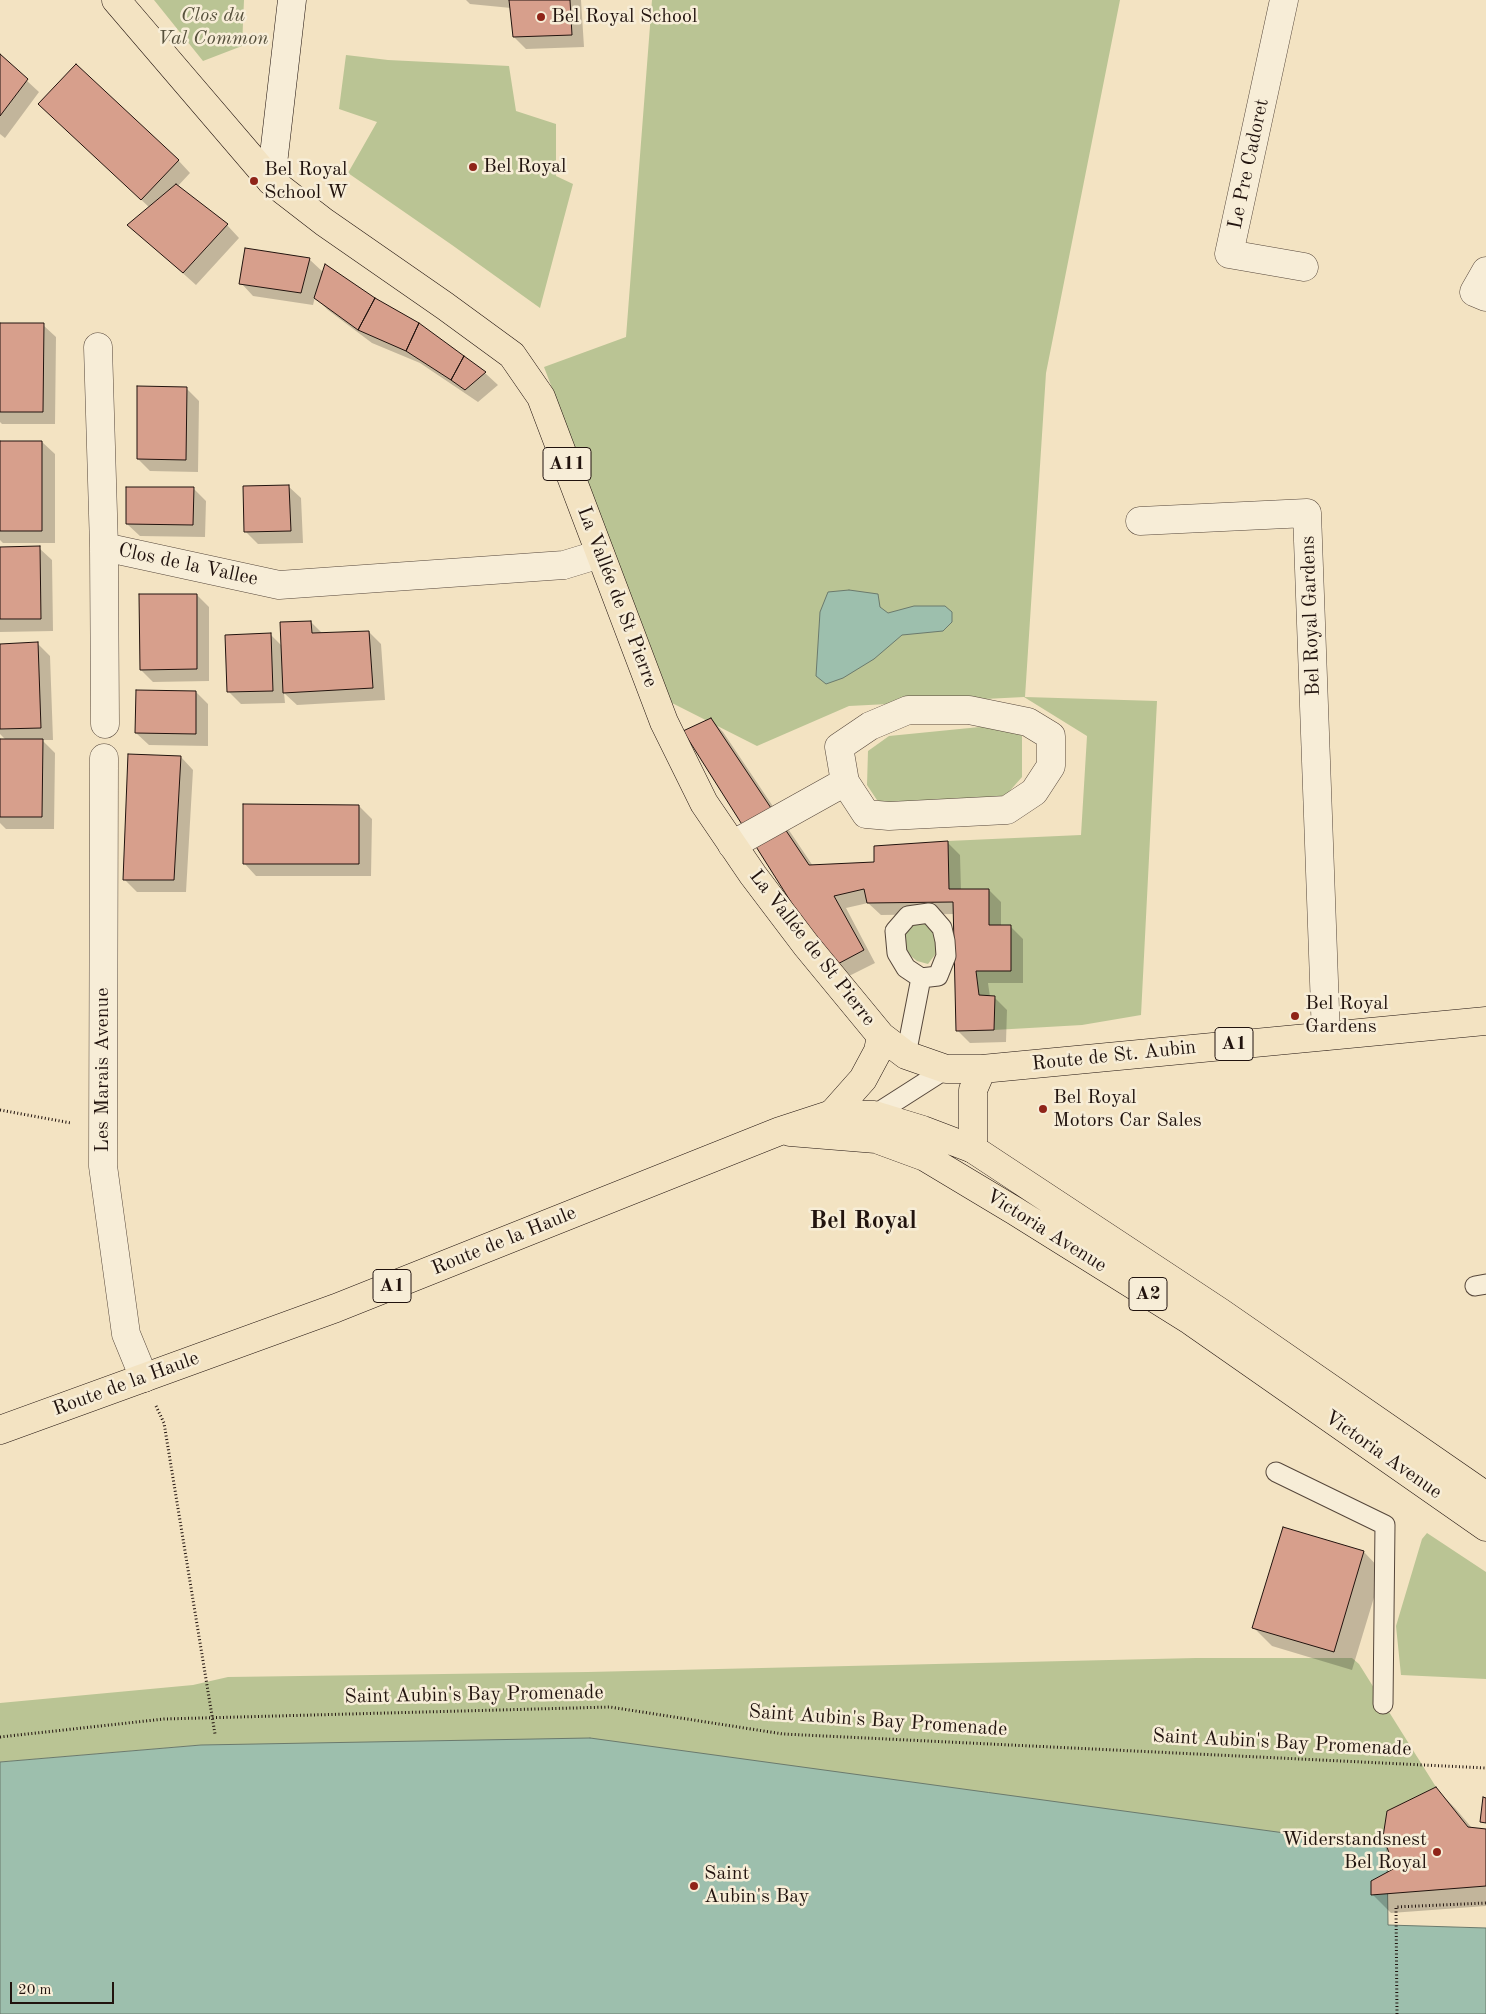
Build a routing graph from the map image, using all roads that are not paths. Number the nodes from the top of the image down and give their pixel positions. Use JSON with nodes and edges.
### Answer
{"nodes":[{"id":1,"x":116,"y":0,"type":"edge"},
{"id":2,"x":292,"y":0,"type":"edge"},
{"id":3,"x":1284,"y":0,"type":"edge"},
{"id":4,"x":271,"y":181,"type":"junction"},
{"id":5,"x":1304,"y":267,"type":"dead end"},
{"id":6,"x":1486,"y":271,"type":"edge"},
{"id":7,"x":1486,"y":297,"type":"edge"},
{"id":8,"x":98,"y":347,"type":"dead end"},
{"id":9,"x":1140,"y":521,"type":"dead end"},
{"id":10,"x":104,"y":548,"type":"junction"},
{"id":11,"x":600,"y":554,"type":"junction"},
{"id":12,"x":105,"y":724,"type":"dead end"},
{"id":13,"x":104,"y":758,"type":"dead end"},
{"id":14,"x":845,"y":782,"type":"junction"},
{"id":15,"x":732,"y":845,"type":"junction"},
{"id":16,"x":921,"y":978,"type":"dead end"},
{"id":17,"x":1486,"y":1021,"type":"edge"},
{"id":18,"x":881,"y":1036,"type":"junction"},
{"id":19,"x":1326,"y":1036,"type":"junction"},
{"id":20,"x":906,"y":1055,"type":"junction"},
{"id":21,"x":946,"y":1069,"type":"junction"},
{"id":22,"x":982,"y":1069,"type":"junction"},
{"id":23,"x":832,"y":1114,"type":"junction"},
{"id":24,"x":874,"y":1115,"type":"junction"},
{"id":25,"x":780,"y":1131,"type":"junction"},
{"id":26,"x":973,"y":1149,"type":"junction"},
{"id":27,"x":144,"y":1378,"type":"junction"},
{"id":28,"x":0,"y":1430,"type":"edge"},
{"id":29,"x":1276,"y":1472,"type":"dead end"},
{"id":30,"x":1486,"y":1496,"type":"edge"},
{"id":31,"x":1486,"y":1527,"type":"edge"},
{"id":32,"x":1383,"y":1704,"type":"dead end"}],
"edges":[{"from":1,"to":4,"type":"main road","name":"La Vallée de St Pierre","number":"A11"},
{"from":2,"to":4,"type":"street"},
{"from":3,"to":5,"type":"street","name":"Le Pre Cadoret"},
{"from":4,"to":11,"type":"main road","name":"La Vallée de St Pierre","number":"A11"},
{"from":6,"to":7,"type":"street"},
{"from":8,"to":10,"type":"street","name":"Clos de la Vallee"},
{"from":9,"to":19,"type":"street","name":"Bel Royal Gardens"},
{"from":10,"to":11,"type":"street","name":"Clos de la Vallee"},
{"from":10,"to":12,"type":"street"},
{"from":11,"to":15,"type":"main road","name":"La Vallée de St Pierre","number":"A11"},
{"from":13,"to":27,"type":"street","name":"Les Marais Avenue"},
{"from":14,"to":14,"type":"street"},
{"from":14,"to":15,"type":"street"},
{"from":15,"to":18,"type":"main road","name":"La Vallée de St Pierre","number":"A11"},
{"from":16,"to":20,"type":"lane"},
{"from":17,"to":19,"type":"main road","name":"Route de St. Aubin","number":"A1"},
{"from":18,"to":20,"type":"main road","name":"La Vallée de St Pierre","number":"A11"},
{"from":18,"to":23,"type":"main road"},
{"from":19,"to":22,"type":"main road","name":"Route de St. Aubin","number":"A1"},
{"from":20,"to":21,"type":"main road","name":"La Vallée de St Pierre","number":"A11"},
{"from":21,"to":22,"type":"main road","number":"A1"},
{"from":21,"to":24,"type":"lane"},
{"from":22,"to":26,"type":"main road"},
{"from":23,"to":24,"type":"main road","name":"Route de la Haule","number":"A2"},
{"from":23,"to":25,"type":"main road","name":"Route de la Haule","number":"A1"},
{"from":24,"to":26,"type":"main road","name":"Victoria Avenue","number":"A2"},
{"from":25,"to":27,"type":"main road","name":"Route de la Haule","number":"A1"},
{"from":25,"to":31,"type":"main road","name":"Victoria Avenue","number":"A2"},
{"from":26,"to":30,"type":"main road","name":"Victoria Avenue","number":"A2"},
{"from":27,"to":28,"type":"main road","name":"Route de la Haule","number":"A1"},
{"from":29,"to":32,"type":"lane"}]}
